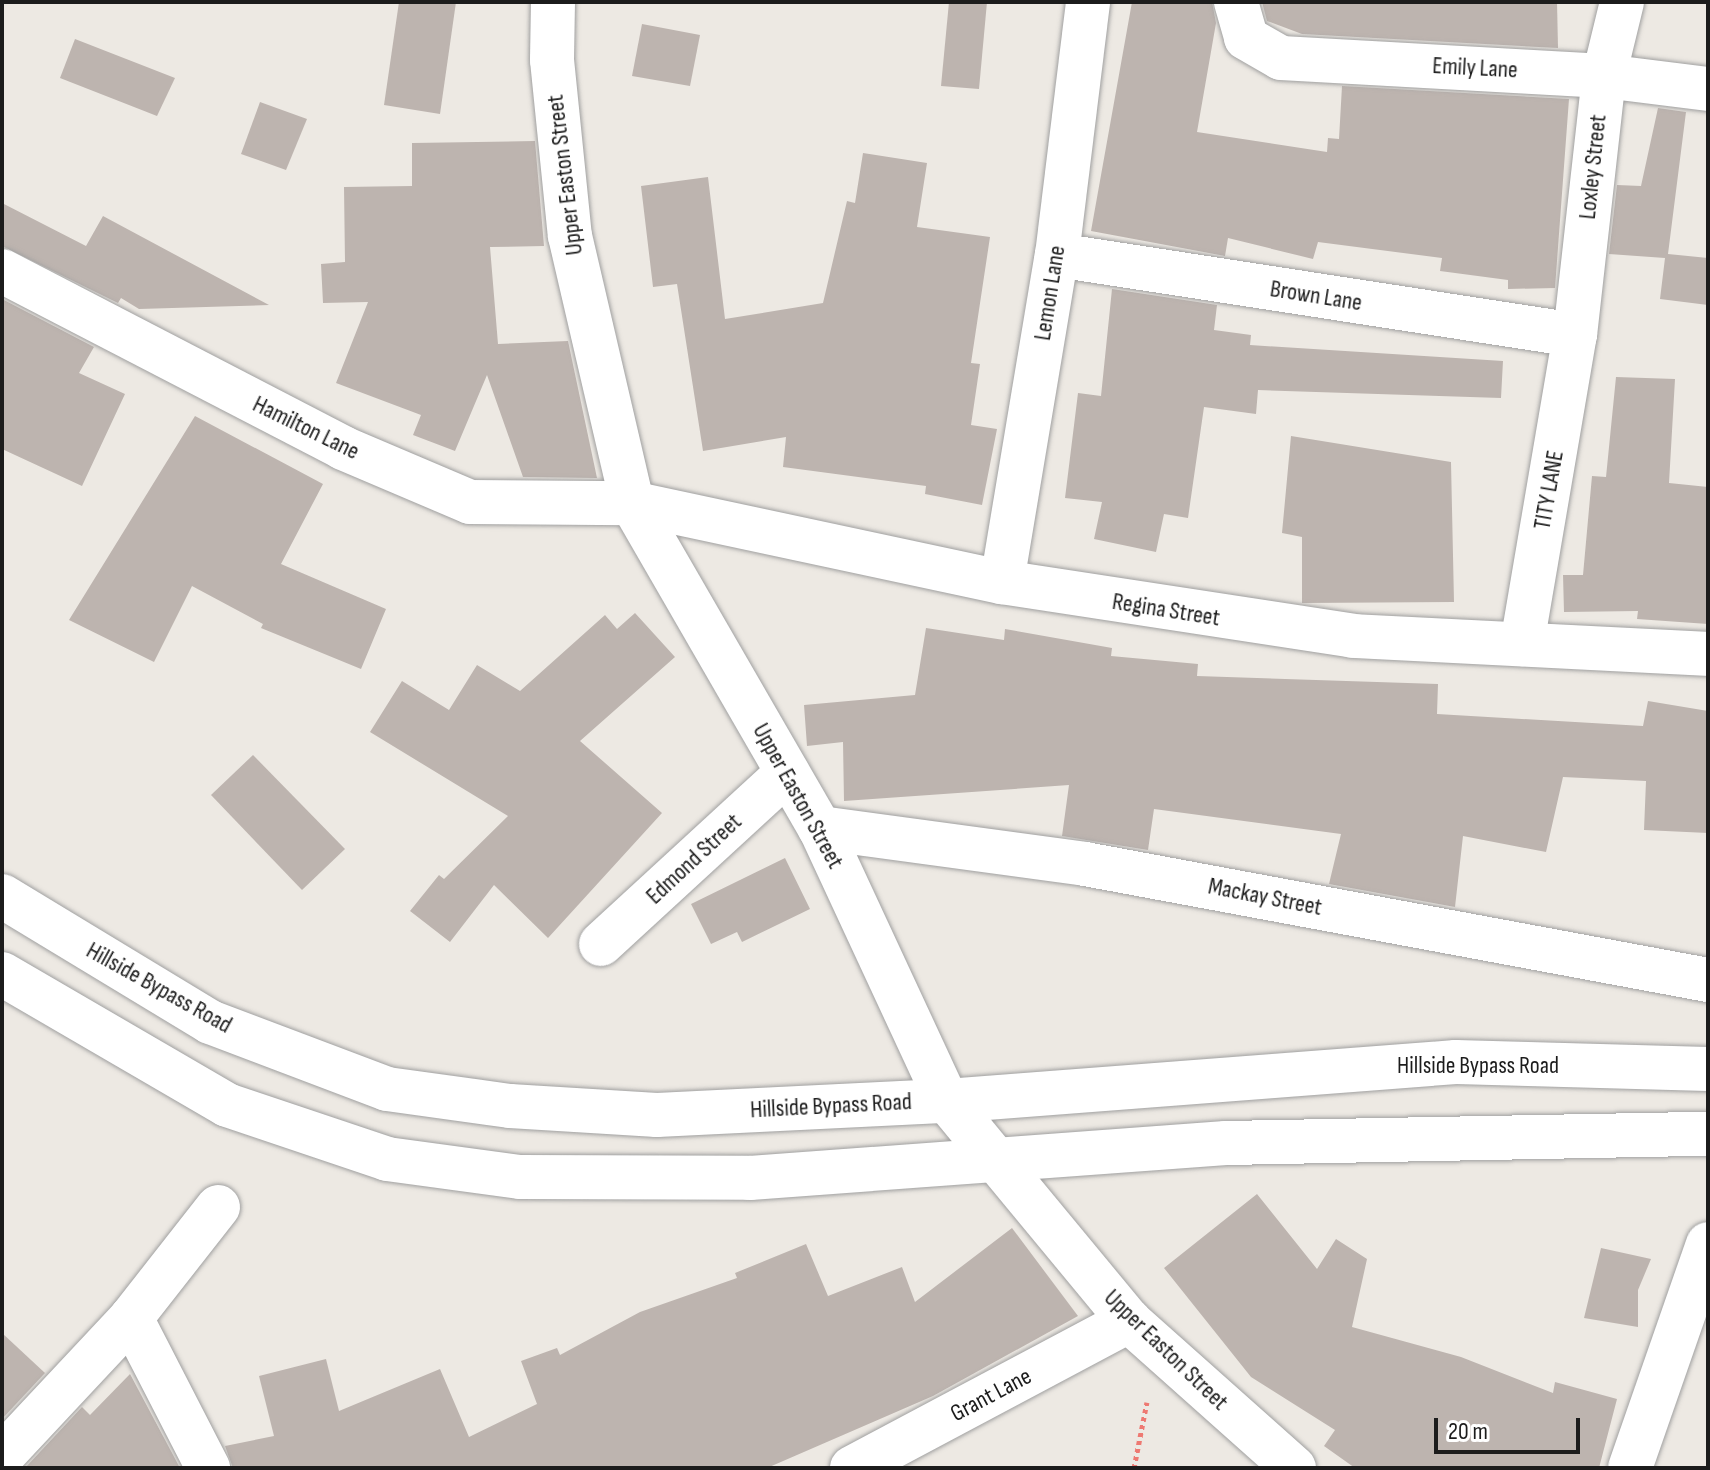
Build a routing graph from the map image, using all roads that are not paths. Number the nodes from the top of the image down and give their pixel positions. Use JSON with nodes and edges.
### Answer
{"nodes":[{"id":1,"x":553,"y":2,"type":"edge"},
{"id":2,"x":1088,"y":2,"type":"edge"},
{"id":3,"x":1622,"y":2,"type":"edge"},
{"id":4,"x":1241,"y":20,"type":"edge"},
{"id":5,"x":1604,"y":76,"type":"junction"},
{"id":6,"x":1708,"y":89,"type":"edge"},
{"id":7,"x":1057,"y":255,"type":"junction"},
{"id":8,"x":2,"y":271,"type":"edge"},
{"id":9,"x":1575,"y":335,"type":"junction"},
{"id":10,"x":632,"y":503,"type":"junction"},
{"id":11,"x":1002,"y":582,"type":"junction"},
{"id":12,"x":1522,"y":644,"type":"junction"},
{"id":13,"x":1708,"y":654,"type":"edge"},
{"id":14,"x":787,"y":773,"type":"junction"},
{"id":15,"x":820,"y":828,"type":"junction"},
{"id":16,"x":2,"y":896,"type":"edge"},
{"id":17,"x":601,"y":944,"type":"dead end"},
{"id":18,"x":2,"y":974,"type":"edge"},
{"id":19,"x":1708,"y":980,"type":"edge"},
{"id":20,"x":1708,"y":1069,"type":"edge"},
{"id":21,"x":947,"y":1101,"type":"junction"},
{"id":22,"x":1708,"y":1134,"type":"edge"},
{"id":23,"x":1000,"y":1163,"type":"junction"},
{"id":24,"x":218,"y":1207,"type":"dead end"},
{"id":25,"x":1708,"y":1244,"type":"edge"},
{"id":26,"x":131,"y":1318,"type":"junction"},
{"id":27,"x":1143,"y":1335,"type":"junction"},
{"id":28,"x":2,"y":1456,"type":"edge"},
{"id":29,"x":208,"y":1468,"type":"edge"},
{"id":30,"x":852,"y":1468,"type":"edge"},
{"id":31,"x":1294,"y":1468,"type":"edge"},
{"id":32,"x":1630,"y":1468,"type":"edge"}],
"edges":[{"from":1,"to":10,"type":"street","name":"Upper Easton Street"},
{"from":2,"to":7,"type":"street","name":"Lemon Lane"},
{"from":3,"to":5,"type":"street","name":"Loxley Street"},
{"from":4,"to":5,"type":"street","name":"Emily Lane"},
{"from":5,"to":6,"type":"street","name":"Emily Lane"},
{"from":5,"to":9,"type":"street","name":"Loxley Street"},
{"from":7,"to":9,"type":"street","name":"Brown Lane"},
{"from":7,"to":11,"type":"street","name":"Lemon Lane"},
{"from":8,"to":10,"type":"street","name":"Hamilton Lane"},
{"from":9,"to":12,"type":"street","name":"TITY LANE"},
{"from":10,"to":11,"type":"street","name":"Regina Street"},
{"from":10,"to":14,"type":"street","name":"Upper Easton Street"},
{"from":11,"to":12,"type":"street","name":"Regina Street"},
{"from":12,"to":13,"type":"street","name":"Regina Street"},
{"from":14,"to":15,"type":"street","name":"Upper Easton Street"},
{"from":14,"to":17,"type":"street","name":"Edmond Street"},
{"from":15,"to":19,"type":"street","name":"Mackay Street"},
{"from":15,"to":21,"type":"street","name":"Upper Easton Street"},
{"from":16,"to":21,"type":"street","name":"Hillside Bypass Road"},
{"from":18,"to":23,"type":"street"},
{"from":20,"to":21,"type":"street","name":"Hillside Bypass Road"},
{"from":21,"to":23,"type":"street","name":"Upper Easton Street"},
{"from":22,"to":23,"type":"street"},
{"from":23,"to":27,"type":"street","name":"Upper Easton Street"},
{"from":24,"to":26,"type":"street"},
{"from":25,"to":32,"type":"street"},
{"from":26,"to":28,"type":"street"},
{"from":26,"to":29,"type":"street"},
{"from":27,"to":30,"type":"street","name":"Grant Lane"},
{"from":27,"to":31,"type":"street","name":"Upper Easton Street"}]}
